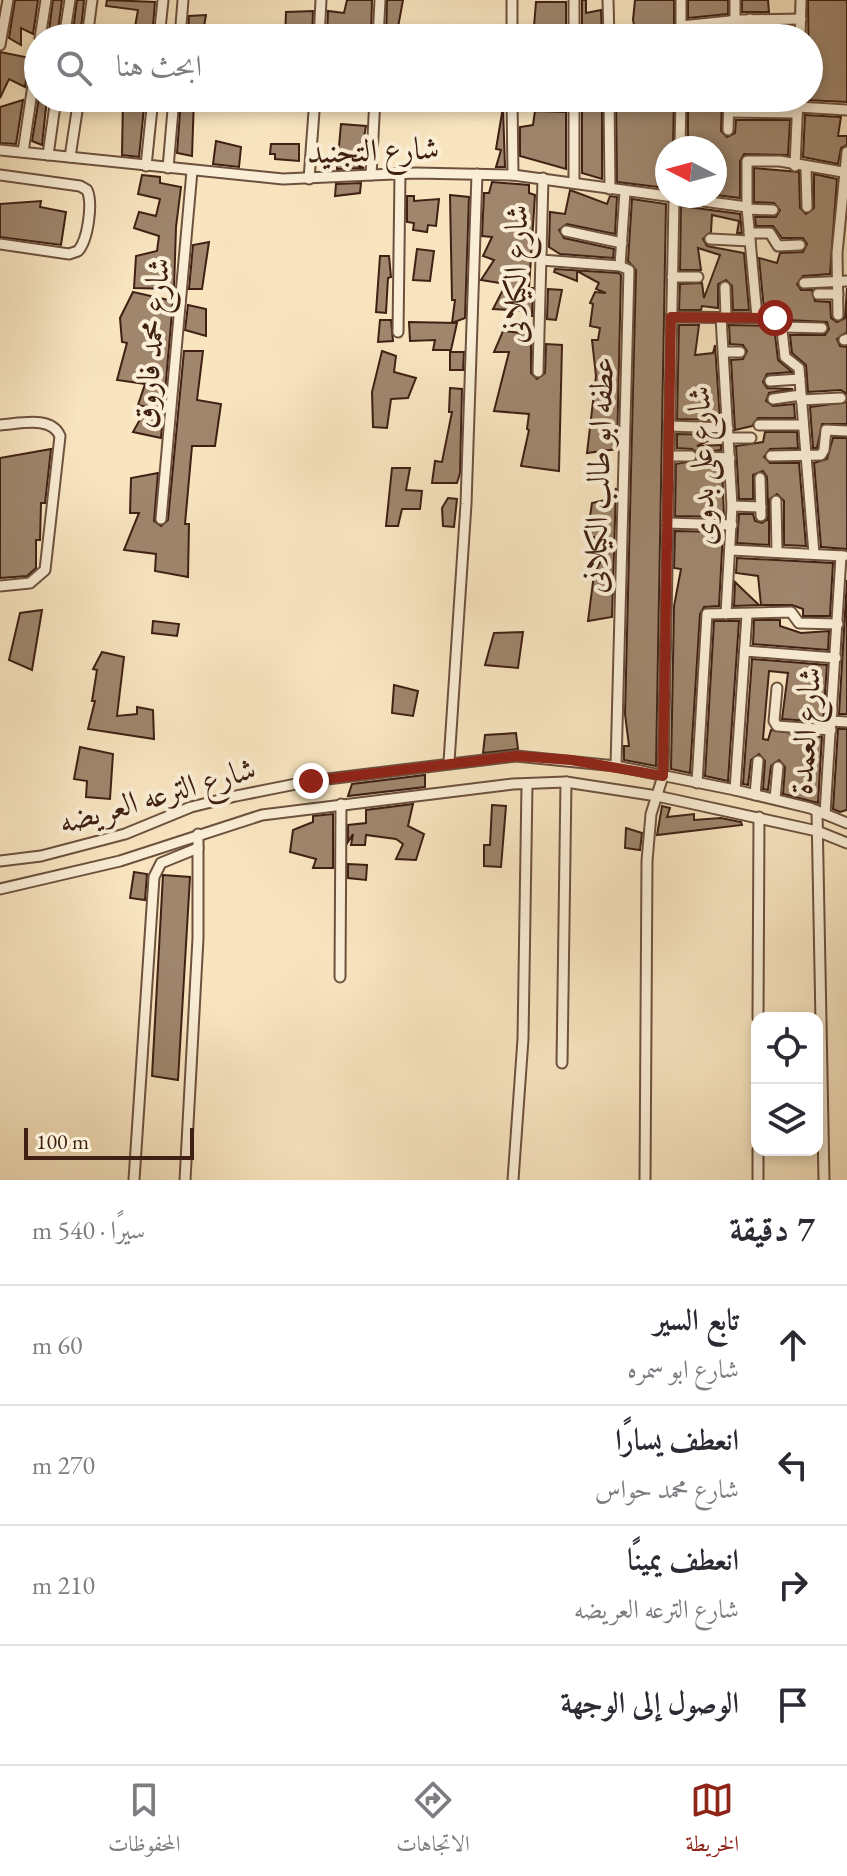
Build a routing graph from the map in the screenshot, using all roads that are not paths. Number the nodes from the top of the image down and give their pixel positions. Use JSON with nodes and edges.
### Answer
{"nodes":[{"id":1,"x":8,"y":0,"type":"edge"},
{"id":2,"x":46,"y":0,"type":"edge"},
{"id":3,"x":70,"y":0,"type":"edge"},
{"id":4,"x":92,"y":0,"type":"edge"},
{"id":5,"x":163,"y":0,"type":"edge"},
{"id":6,"x":183,"y":0,"type":"edge"},
{"id":7,"x":321,"y":0,"type":"edge"},
{"id":8,"x":380,"y":0,"type":"edge"},
{"id":9,"x":512,"y":0,"type":"edge"},
{"id":10,"x":574,"y":0,"type":"edge"},
{"id":11,"x":608,"y":0,"type":"edge"},
{"id":12,"x":681,"y":0,"type":"edge"},
{"id":13,"x":735,"y":0,"type":"edge"},
{"id":14,"x":801,"y":0,"type":"edge"},
{"id":15,"x":750,"y":19,"type":"junction"},
{"id":16,"x":801,"y":19,"type":"junction"},
{"id":17,"x":733,"y":20,"type":"junction"},
{"id":18,"x":42,"y":24,"type":"edge"},
{"id":19,"x":66,"y":24,"type":"edge"},
{"id":20,"x":89,"y":24,"type":"edge"},
{"id":21,"x":160,"y":24,"type":"edge"},
{"id":22,"x":181,"y":24,"type":"edge"},
{"id":23,"x":320,"y":24,"type":"edge"},
{"id":24,"x":379,"y":24,"type":"edge"},
{"id":25,"x":512,"y":24,"type":"edge"},
{"id":26,"x":574,"y":24,"type":"edge"},
{"id":27,"x":609,"y":24,"type":"edge"},
{"id":28,"x":681,"y":24,"type":"edge"},
{"id":29,"x":698,"y":24,"type":"edge"},
{"id":30,"x":733,"y":24,"type":"edge"},
{"id":31,"x":750,"y":24,"type":"edge"},
{"id":32,"x":801,"y":24,"type":"edge"},
{"id":33,"x":0,"y":45,"type":"edge"},
{"id":34,"x":823,"y":108,"type":"edge"},
{"id":35,"x":847,"y":110,"type":"edge"},
{"id":36,"x":29,"y":112,"type":"edge"},
{"id":37,"x":54,"y":112,"type":"edge"},
{"id":38,"x":77,"y":112,"type":"edge"},
{"id":39,"x":152,"y":112,"type":"edge"},
{"id":40,"x":173,"y":112,"type":"edge"},
{"id":41,"x":314,"y":112,"type":"edge"},
{"id":42,"x":374,"y":112,"type":"edge"},
{"id":43,"x":512,"y":112,"type":"edge"},
{"id":44,"x":574,"y":112,"type":"edge"},
{"id":45,"x":609,"y":112,"type":"edge"},
{"id":46,"x":681,"y":112,"type":"edge"},
{"id":47,"x":729,"y":112,"type":"edge"},
{"id":48,"x":798,"y":112,"type":"edge"},
{"id":49,"x":728,"y":130,"type":"dead end"},
{"id":50,"x":680,"y":136,"type":"edge"},
{"id":51,"x":0,"y":150,"type":"edge"},
{"id":52,"x":23,"y":152,"type":"junction"},
{"id":53,"x":847,"y":152,"type":"edge"},
{"id":54,"x":48,"y":155,"type":"junction"},
{"id":55,"x":70,"y":157,"type":"junction"},
{"id":56,"x":146,"y":166,"type":"junction"},
{"id":57,"x":801,"y":167,"type":"junction"},
{"id":58,"x":168,"y":168,"type":"junction"},
{"id":59,"x":192,"y":171,"type":"junction"},
{"id":60,"x":843,"y":172,"type":"junction"},
{"id":61,"x":400,"y":173,"type":"junction"},
{"id":62,"x":477,"y":174,"type":"junction"},
{"id":63,"x":0,"y":175,"type":"edge"},
{"id":64,"x":371,"y":175,"type":"junction"},
{"id":65,"x":513,"y":175,"type":"junction"},
{"id":66,"x":543,"y":178,"type":"junction"},
{"id":67,"x":309,"y":179,"type":"junction"},
{"id":68,"x":574,"y":182,"type":"junction"},
{"id":69,"x":610,"y":189,"type":"junction"},
{"id":70,"x":625,"y":192,"type":"junction"},
{"id":71,"x":655,"y":196,"type":"edge"},
{"id":72,"x":727,"y":205,"type":"edge"},
{"id":73,"x":807,"y":207,"type":"dead end"},
{"id":74,"x":677,"y":208,"type":"edge"},
{"id":75,"x":747,"y":208,"type":"junction"},
{"id":76,"x":773,"y":210,"type":"dead end"},
{"id":77,"x":566,"y":231,"type":"dead end"},
{"id":78,"x":750,"y":237,"type":"junction"},
{"id":79,"x":710,"y":239,"type":"dead end"},
{"id":80,"x":622,"y":243,"type":"junction"},
{"id":81,"x":0,"y":244,"type":"edge"},
{"id":82,"x":800,"y":245,"type":"dead end"},
{"id":83,"x":541,"y":260,"type":"junction"},
{"id":84,"x":620,"y":266,"type":"junction"},
{"id":85,"x":672,"y":277,"type":"junction"},
{"id":86,"x":698,"y":277,"type":"dead end"},
{"id":87,"x":842,"y":281,"type":"edge"},
{"id":88,"x":804,"y":283,"type":"dead end"},
{"id":89,"x":725,"y":287,"type":"dead end"},
{"id":90,"x":818,"y":294,"type":"dead end"},
{"id":91,"x":838,"y":294,"type":"junction"},
{"id":92,"x":838,"y":315,"type":"dead end"},
{"id":93,"x":671,"y":317,"type":"junction"},
{"id":94,"x":724,"y":317,"type":"junction"},
{"id":95,"x":757,"y":317,"type":"junction"},
{"id":96,"x":783,"y":327,"type":"junction"},
{"id":97,"x":822,"y":328,"type":"dead end"},
{"id":98,"x":398,"y":332,"type":"dead end"},
{"id":99,"x":724,"y":352,"type":"junction"},
{"id":100,"x":740,"y":352,"type":"dead end"},
{"id":101,"x":538,"y":372,"type":"dead end"},
{"id":102,"x":800,"y":379,"type":"junction"},
{"id":103,"x":770,"y":381,"type":"dead end"},
{"id":104,"x":801,"y":398,"type":"junction"},
{"id":105,"x":841,"y":398,"type":"dead end"},
{"id":106,"x":773,"y":399,"type":"dead end"},
{"id":107,"x":0,"y":425,"type":"edge"},
{"id":108,"x":759,"y":425,"type":"dead end"},
{"id":109,"x":803,"y":425,"type":"junction"},
{"id":110,"x":669,"y":426,"type":"junction"},
{"id":111,"x":847,"y":431,"type":"edge"},
{"id":112,"x":728,"y":433,"type":"junction"},
{"id":113,"x":751,"y":438,"type":"dead end"},
{"id":114,"x":806,"y":455,"type":"junction"},
{"id":115,"x":669,"y":456,"type":"junction"},
{"id":116,"x":691,"y":456,"type":"dead end"},
{"id":117,"x":771,"y":456,"type":"dead end"},
{"id":118,"x":704,"y":457,"type":"dead end"},
{"id":119,"x":730,"y":458,"type":"junction"},
{"id":120,"x":760,"y":478,"type":"dead end"},
{"id":121,"x":776,"y":501,"type":"dead end"},
{"id":122,"x":732,"y":506,"type":"junction"},
{"id":123,"x":161,"y":519,"type":"dead end"},
{"id":124,"x":667,"y":523,"type":"junction"},
{"id":125,"x":732,"y":525,"type":"junction"},
{"id":126,"x":731,"y":550,"type":"junction"},
{"id":127,"x":777,"y":552,"type":"junction"},
{"id":128,"x":814,"y":554,"type":"junction"},
{"id":129,"x":844,"y":555,"type":"edge"},
{"id":130,"x":0,"y":586,"type":"edge"},
{"id":131,"x":843,"y":608,"type":"edge"},
{"id":132,"x":726,"y":614,"type":"junction"},
{"id":133,"x":747,"y":615,"type":"junction"},
{"id":134,"x":838,"y":624,"type":"junction"},
{"id":135,"x":745,"y":651,"type":"junction"},
{"id":136,"x":836,"y":658,"type":"junction"},
{"id":137,"x":834,"y":685,"type":"junction"},
{"id":138,"x":847,"y":685,"type":"edge"},
{"id":139,"x":777,"y":688,"type":"dead end"},
{"id":140,"x":847,"y":722,"type":"edge"},
{"id":141,"x":831,"y":726,"type":"junction"},
{"id":142,"x":758,"y":761,"type":"dead end"},
{"id":143,"x":449,"y":762,"type":"junction"},
{"id":144,"x":616,"y":766,"type":"junction"},
{"id":145,"x":778,"y":767,"type":"dead end"},
{"id":146,"x":663,"y":776,"type":"junction"},
{"id":147,"x":566,"y":782,"type":"junction"},
{"id":148,"x":697,"y":783,"type":"junction"},
{"id":149,"x":527,"y":785,"type":"junction"},
{"id":150,"x":735,"y":790,"type":"junction"},
{"id":151,"x":755,"y":795,"type":"junction"},
{"id":152,"x":657,"y":796,"type":"junction"},
{"id":153,"x":775,"y":799,"type":"junction"},
{"id":154,"x":341,"y":804,"type":"junction"},
{"id":155,"x":821,"y":812,"type":"junction"},
{"id":156,"x":759,"y":817,"type":"junction"},
{"id":157,"x":847,"y":823,"type":"edge"},
{"id":158,"x":817,"y":831,"type":"junction"},
{"id":159,"x":198,"y":834,"type":"junction"},
{"id":160,"x":847,"y":843,"type":"edge"},
{"id":161,"x":198,"y":848,"type":"junction"},
{"id":162,"x":0,"y":861,"type":"edge"},
{"id":163,"x":0,"y":889,"type":"edge"},
{"id":164,"x":340,"y":977,"type":"dead end"},
{"id":165,"x":758,"y":1012,"type":"edge"},
{"id":166,"x":562,"y":1063,"type":"dead end"},
{"id":167,"x":758,"y":1156,"type":"edge"},
{"id":168,"x":134,"y":1180,"type":"edge"},
{"id":169,"x":185,"y":1180,"type":"edge"},
{"id":170,"x":513,"y":1180,"type":"edge"},
{"id":171,"x":645,"y":1180,"type":"edge"},
{"id":172,"x":758,"y":1180,"type":"edge"},
{"id":173,"x":824,"y":1180,"type":"edge"}],
"edges":[{"from":1,"to":33,"type":"street"},
{"from":2,"to":18,"type":"street"},
{"from":3,"to":19,"type":"street"},
{"from":4,"to":20,"type":"street"},
{"from":5,"to":21,"type":"street"},
{"from":6,"to":22,"type":"street"},
{"from":7,"to":23,"type":"street"},
{"from":8,"to":24,"type":"street"},
{"from":9,"to":25,"type":"street"},
{"from":10,"to":26,"type":"street"},
{"from":11,"to":27,"type":"street"},
{"from":12,"to":28,"type":"street"},
{"from":13,"to":17,"type":"street"},
{"from":14,"to":16,"type":"street"},
{"from":15,"to":16,"type":"street"},
{"from":15,"to":17,"type":"street"},
{"from":15,"to":31,"type":"street"},
{"from":16,"to":32,"type":"street"},
{"from":17,"to":29,"type":"street"},
{"from":17,"to":30,"type":"street"},
{"from":34,"to":35,"type":"street"},
{"from":36,"to":52,"type":"street"},
{"from":37,"to":54,"type":"street"},
{"from":38,"to":55,"type":"street"},
{"from":39,"to":56,"type":"street"},
{"from":40,"to":58,"type":"street"},
{"from":41,"to":67,"type":"street"},
{"from":42,"to":64,"type":"street"},
{"from":43,"to":65,"type":"street"},
{"from":44,"to":68,"type":"street"},
{"from":45,"to":69,"type":"street"},
{"from":46,"to":50,"type":"street"},
{"from":47,"to":49,"type":"street"},
{"from":48,"to":57,"type":"street"},
{"from":51,"to":52,"type":"street","name":"شارع التجنيد"},
{"from":52,"to":54,"type":"street","name":"شارع التجنيد"},
{"from":53,"to":60,"type":"street"},
{"from":54,"to":55,"type":"street","name":"شارع التجنيد"},
{"from":55,"to":56,"type":"street","name":"شارع التجنيد"},
{"from":56,"to":58,"type":"street","name":"شارع التجنيد"},
{"from":57,"to":60,"type":"street"},
{"from":57,"to":73,"type":"street"},
{"from":57,"to":75,"type":"street"},
{"from":58,"to":59,"type":"street","name":"شارع التجنيد"},
{"from":59,"to":67,"type":"street","name":"شارع التجنيد"},
{"from":59,"to":123,"type":"street","name":"شارع محمد فاروق"},
{"from":60,"to":87,"type":"street"},
{"from":61,"to":62,"type":"street","name":"شارع التجنيد"},
{"from":61,"to":64,"type":"street","name":"شارع التجنيد"},
{"from":61,"to":98,"type":"street"},
{"from":62,"to":65,"type":"street","name":"شارع التجنيد"},
{"from":62,"to":143,"type":"street"},
{"from":63,"to":81,"type":"street"},
{"from":64,"to":67,"type":"street","name":"شارع التجنيد"},
{"from":65,"to":66,"type":"street","name":"شارع التجنيد"},
{"from":66,"to":68,"type":"street","name":"شارع التجنيد"},
{"from":66,"to":83,"type":"street","name":"شارع الكيلانى"},
{"from":68,"to":69,"type":"street","name":"شارع التجنيد"},
{"from":69,"to":70,"type":"street","name":"شارع التجنيد"},
{"from":70,"to":71,"type":"street","name":"شارع التجنيد"},
{"from":70,"to":80,"type":"street","name":"عطفه ابو طالب الكيلانى"},
{"from":72,"to":75,"type":"street","name":"شارع التجنيد"},
{"from":74,"to":85,"type":"street"},
{"from":75,"to":76,"type":"street","name":"شارع التجنيد"},
{"from":75,"to":78,"type":"street"},
{"from":77,"to":80,"type":"street"},
{"from":78,"to":79,"type":"street"},
{"from":78,"to":82,"type":"street"},
{"from":78,"to":95,"type":"street"},
{"from":80,"to":84,"type":"street","name":"عطفه ابو طالب الكيلانى"},
{"from":83,"to":84,"type":"street"},
{"from":83,"to":101,"type":"street","name":"شارع الكيلانى"},
{"from":84,"to":144,"type":"street","name":"عطفه ابو طالب الكيلانى"},
{"from":85,"to":86,"type":"street"},
{"from":85,"to":93,"type":"street"},
{"from":87,"to":88,"type":"street"},
{"from":87,"to":91,"type":"street"},
{"from":89,"to":94,"type":"street","name":"شارع على بدوى"},
{"from":90,"to":91,"type":"street"},
{"from":91,"to":92,"type":"street"},
{"from":93,"to":94,"type":"street"},
{"from":93,"to":110,"type":"street"},
{"from":94,"to":95,"type":"street"},
{"from":94,"to":99,"type":"street","name":"شارع على بدوى"},
{"from":95,"to":96,"type":"street"},
{"from":96,"to":97,"type":"street"},
{"from":96,"to":102,"type":"street"},
{"from":99,"to":100,"type":"street"},
{"from":99,"to":112,"type":"street","name":"شارع على بدوى"},
{"from":102,"to":103,"type":"street"},
{"from":102,"to":104,"type":"street"},
{"from":104,"to":105,"type":"street"},
{"from":104,"to":106,"type":"street"},
{"from":104,"to":109,"type":"street"},
{"from":107,"to":130,"type":"street"},
{"from":108,"to":109,"type":"street"},
{"from":109,"to":114,"type":"street"},
{"from":110,"to":112,"type":"street"},
{"from":110,"to":115,"type":"street"},
{"from":111,"to":114,"type":"street"},
{"from":112,"to":113,"type":"street"},
{"from":112,"to":119,"type":"street","name":"شارع على بدوى"},
{"from":114,"to":117,"type":"street"},
{"from":114,"to":128,"type":"street"},
{"from":115,"to":116,"type":"street"},
{"from":115,"to":124,"type":"street"},
{"from":118,"to":119,"type":"street"},
{"from":119,"to":122,"type":"street","name":"شارع على بدوى"},
{"from":120,"to":122,"type":"street"},
{"from":121,"to":127,"type":"street"},
{"from":122,"to":125,"type":"street","name":"شارع على بدوى"},
{"from":124,"to":125,"type":"street"},
{"from":124,"to":146,"type":"street"},
{"from":125,"to":126,"type":"street","name":"شارع على بدوى"},
{"from":126,"to":127,"type":"street"},
{"from":126,"to":132,"type":"street","name":"شارع على بدوى"},
{"from":127,"to":128,"type":"street"},
{"from":128,"to":129,"type":"street"},
{"from":129,"to":131,"type":"street","name":"شارع العمدة"},
{"from":131,"to":134,"type":"street","name":"شارع العمدة"},
{"from":132,"to":133,"type":"street"},
{"from":132,"to":148,"type":"street"},
{"from":133,"to":134,"type":"street"},
{"from":133,"to":135,"type":"street"},
{"from":134,"to":136,"type":"street","name":"شارع العمدة"},
{"from":135,"to":136,"type":"street"},
{"from":135,"to":150,"type":"street"},
{"from":136,"to":137,"type":"street","name":"شارع العمدة"},
{"from":137,"to":138,"type":"street"},
{"from":137,"to":141,"type":"street","name":"شارع العمدة"},
{"from":139,"to":141,"type":"street"},
{"from":140,"to":141,"type":"street"},
{"from":141,"to":155,"type":"street","name":"شارع العمدة"},
{"from":142,"to":151,"type":"street"},
{"from":143,"to":144,"type":"street","name":"شارع الترعه العريضه"},
{"from":143,"to":162,"type":"street","name":"شارع الترعه العريضه"},
{"from":144,"to":146,"type":"street","name":"شارع الترعه العريضه"},
{"from":145,"to":153,"type":"street"},
{"from":146,"to":148,"type":"street","name":"شارع الترعه العريضه"},
{"from":146,"to":152,"type":"street"},
{"from":147,"to":149,"type":"street","name":"شارع الترعه العريضه"},
{"from":147,"to":152,"type":"street","name":"شارع الترعه العريضه"},
{"from":147,"to":166,"type":"street"},
{"from":148,"to":150,"type":"street","name":"شارع الترعه العريضه"},
{"from":149,"to":154,"type":"street","name":"شارع الترعه العريضه"},
{"from":149,"to":170,"type":"street"},
{"from":150,"to":151,"type":"street","name":"شارع الترعه العريضه"},
{"from":151,"to":153,"type":"street","name":"شارع الترعه العريضه"},
{"from":152,"to":156,"type":"street","name":"شارع الترعه العريضه"},
{"from":152,"to":171,"type":"street"},
{"from":153,"to":155,"type":"street","name":"شارع الترعه العريضه"},
{"from":154,"to":159,"type":"street","name":"شارع الترعه العريضه"},
{"from":154,"to":164,"type":"street"},
{"from":155,"to":157,"type":"street","name":"شارع الترعه العريضه"},
{"from":155,"to":158,"type":"street","name":"شارع العمدة"},
{"from":156,"to":158,"type":"street","name":"شارع الترعه العريضه"},
{"from":156,"to":165,"type":"street"},
{"from":158,"to":160,"type":"street","name":"شارع الترعه العريضه"},
{"from":158,"to":173,"type":"street","name":"شارع العمدة"},
{"from":159,"to":161,"type":"street"},
{"from":159,"to":163,"type":"street","name":"شارع الترعه العريضه"},
{"from":161,"to":168,"type":"street"},
{"from":161,"to":169,"type":"street"},
{"from":167,"to":172,"type":"street"}]}
